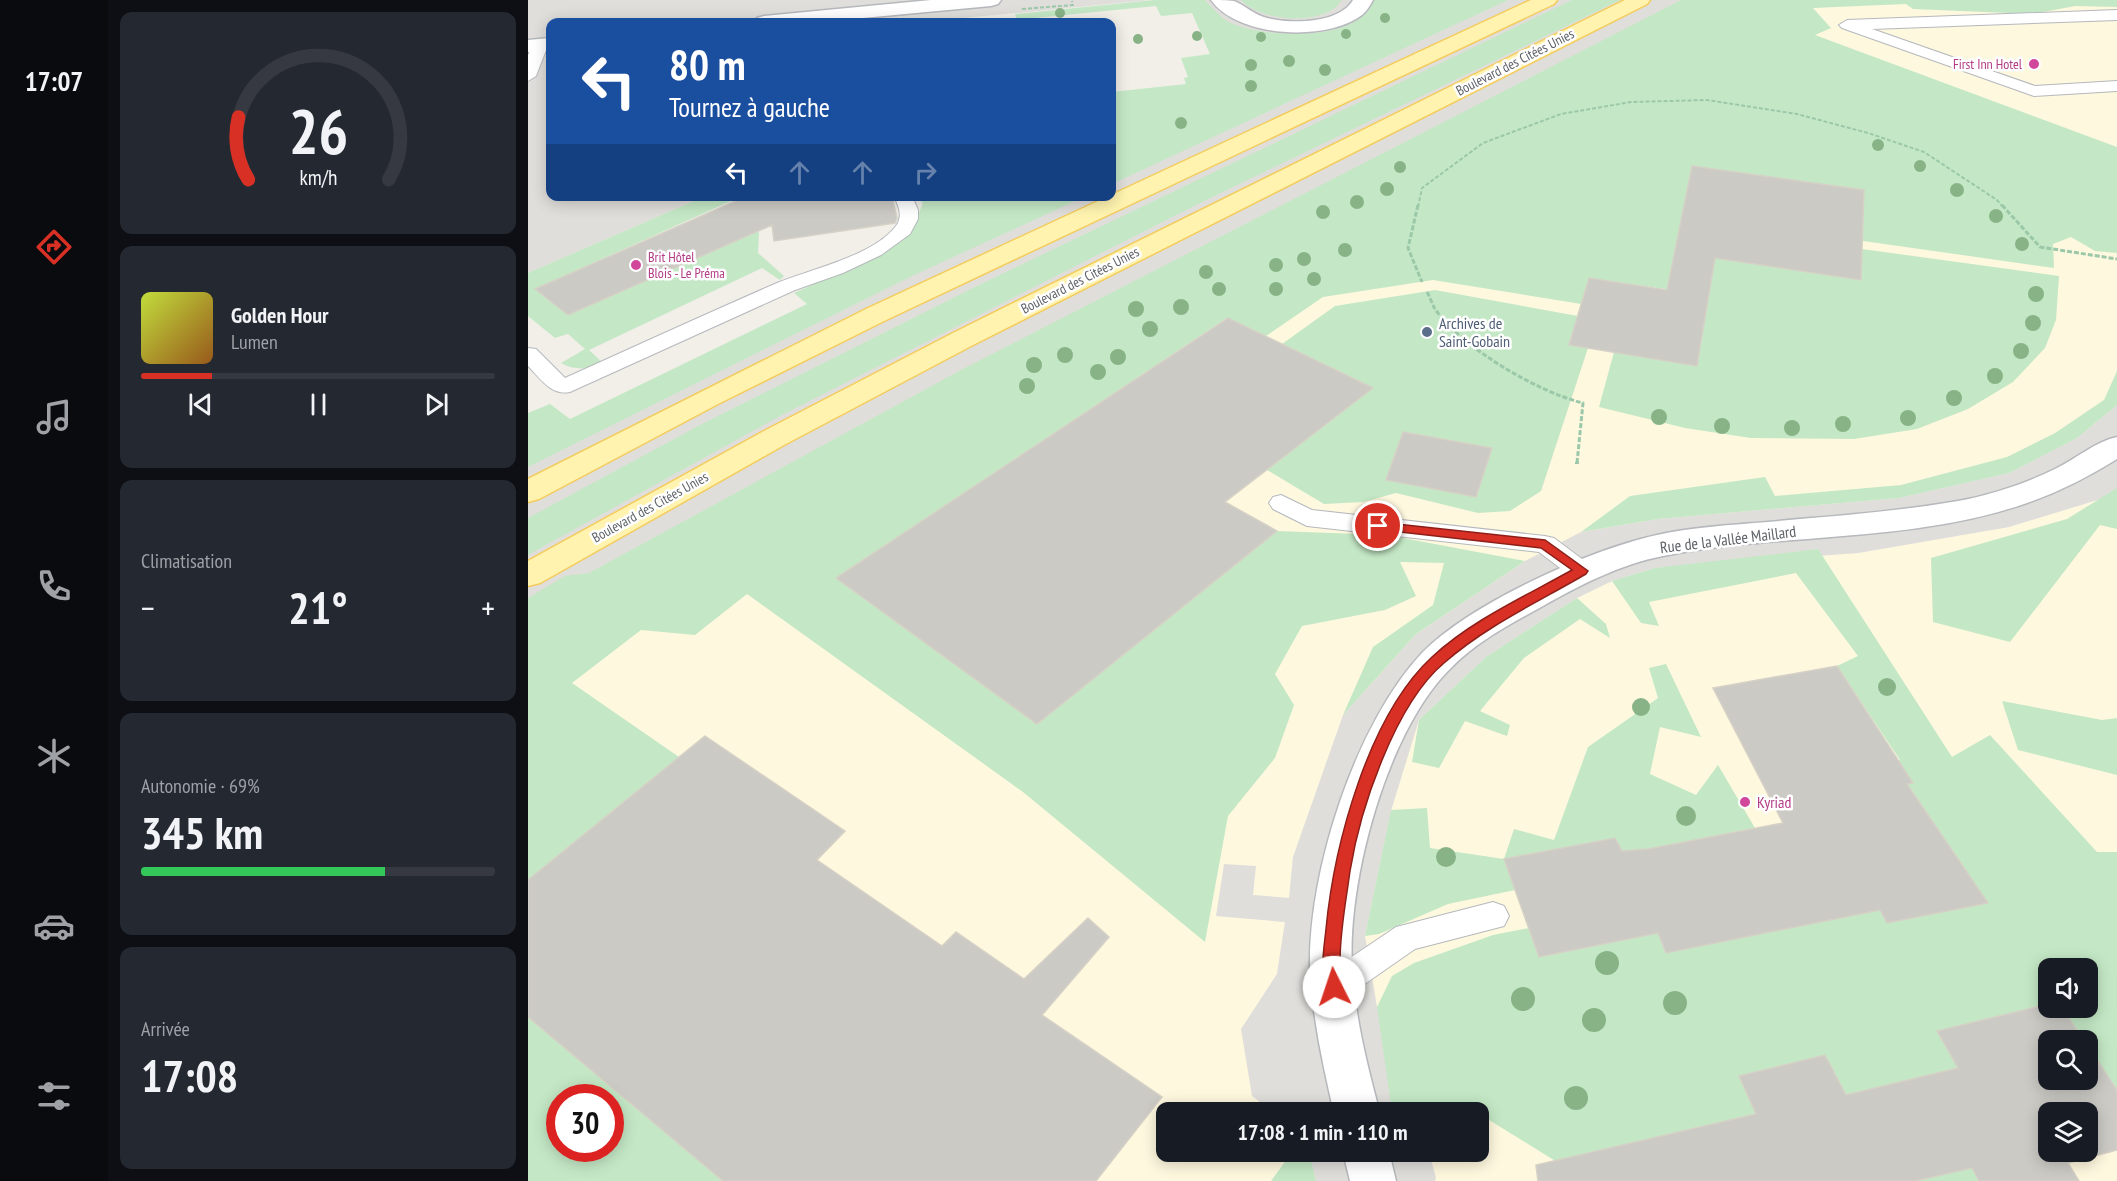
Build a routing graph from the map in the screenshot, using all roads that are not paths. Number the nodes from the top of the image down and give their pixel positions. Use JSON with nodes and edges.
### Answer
{"nodes":[{"id":1,"x":991,"y":0,"type":"edge"},
{"id":2,"x":1221,"y":0,"type":"edge"},
{"id":3,"x":1363,"y":0,"type":"edge"},
{"id":4,"x":1547,"y":0,"type":"edge"},
{"id":5,"x":1640,"y":0,"type":"edge"},
{"id":6,"x":2117,"y":15,"type":"edge"},
{"id":7,"x":805,"y":18,"type":"edge"},
{"id":8,"x":540,"y":45,"type":"edge"},
{"id":9,"x":528,"y":76,"type":"edge"},
{"id":10,"x":2117,"y":86,"type":"edge"},
{"id":11,"x":906,"y":201,"type":"edge"},
{"id":12,"x":528,"y":354,"type":"edge"},
{"id":13,"x":2117,"y":446,"type":"edge"},
{"id":14,"x":528,"y":492,"type":"edge"},
{"id":15,"x":1281,"y":502,"type":"dead end"},
{"id":16,"x":1581,"y":571,"type":"junction"},
{"id":17,"x":528,"y":575,"type":"edge"},
{"id":18,"x":1493,"y":916,"type":"dead end"},
{"id":19,"x":1334,"y":987,"type":"junction"},
{"id":20,"x":1355,"y":1102,"type":"edge"},
{"id":21,"x":1368,"y":1162,"type":"edge"},
{"id":22,"x":1373,"y":1181,"type":"edge"}],
"edges":[{"from":1,"to":7,"type":"street"},
{"from":2,"to":3,"type":"street"},
{"from":4,"to":14,"type":"main road"},
{"from":5,"to":17,"type":"main road","name":"Boulevard des Citées Unies"},
{"from":6,"to":10,"type":"lane"},
{"from":8,"to":9,"type":"lane"},
{"from":11,"to":12,"type":"lane"},
{"from":13,"to":16,"type":"street","name":"Rue de la Vallée Maillard"},
{"from":15,"to":16,"type":"lane"},
{"from":16,"to":19,"type":"street","name":"Rue de la Vallée Maillard"},
{"from":18,"to":19,"type":"lane"},
{"from":19,"to":20,"type":"street","name":"Rue de la Vallée Maillard"},
{"from":21,"to":22,"type":"street"}]}
